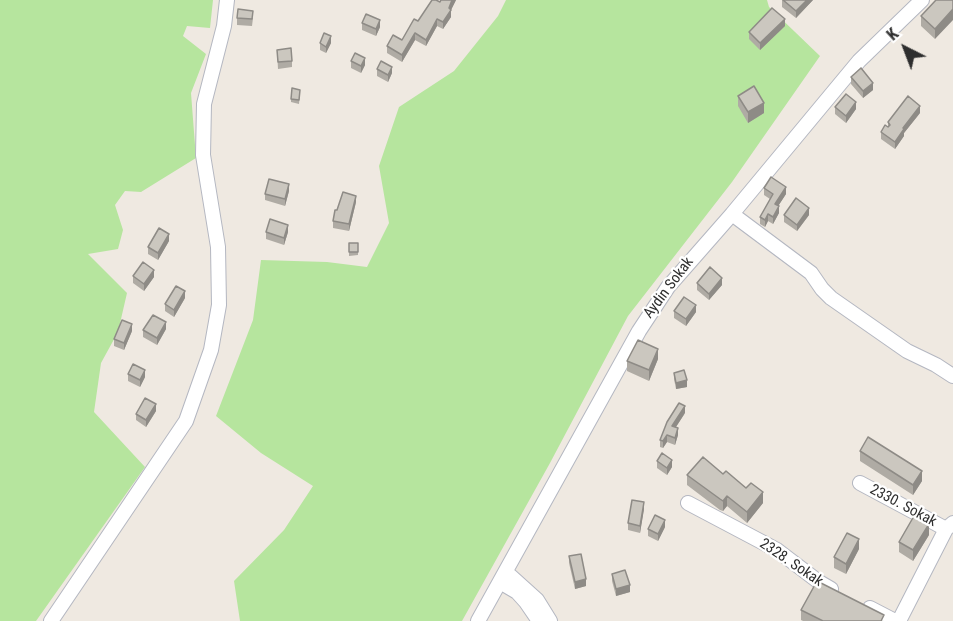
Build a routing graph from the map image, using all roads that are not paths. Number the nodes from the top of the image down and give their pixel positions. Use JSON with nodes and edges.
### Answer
{"nodes":[{"id":1,"x":227,"y":0,"type":"edge"},
{"id":2,"x":922,"y":0,"type":"edge"},
{"id":3,"x":732,"y":214,"type":"junction"},
{"id":4,"x":953,"y":376,"type":"edge"},
{"id":5,"x":860,"y":483,"type":"dead end"},
{"id":6,"x":688,"y":503,"type":"dead end"},
{"id":7,"x":949,"y":526,"type":"edge"},
{"id":8,"x":503,"y":577,"type":"junction"},
{"id":9,"x":51,"y":621,"type":"edge"},
{"id":10,"x":478,"y":621,"type":"edge"},
{"id":11,"x":539,"y":621,"type":"edge"},
{"id":12,"x":550,"y":621,"type":"edge"},
{"id":13,"x":897,"y":621,"type":"edge"}],
"edges":[{"from":1,"to":9,"type":"street"},
{"from":2,"to":3,"type":"street","name":"Aydin Sokak"},
{"from":3,"to":4,"type":"street"},
{"from":3,"to":8,"type":"street","name":"Aydin Sokak"},
{"from":5,"to":7,"type":"street","name":"2330. Sokak"},
{"from":6,"to":13,"type":"street","name":"2328. Sokak"},
{"from":7,"to":13,"type":"street"},
{"from":8,"to":10,"type":"street","name":"Aydin Sokak"},
{"from":8,"to":11,"type":"street"},
{"from":8,"to":12,"type":"street"}]}
